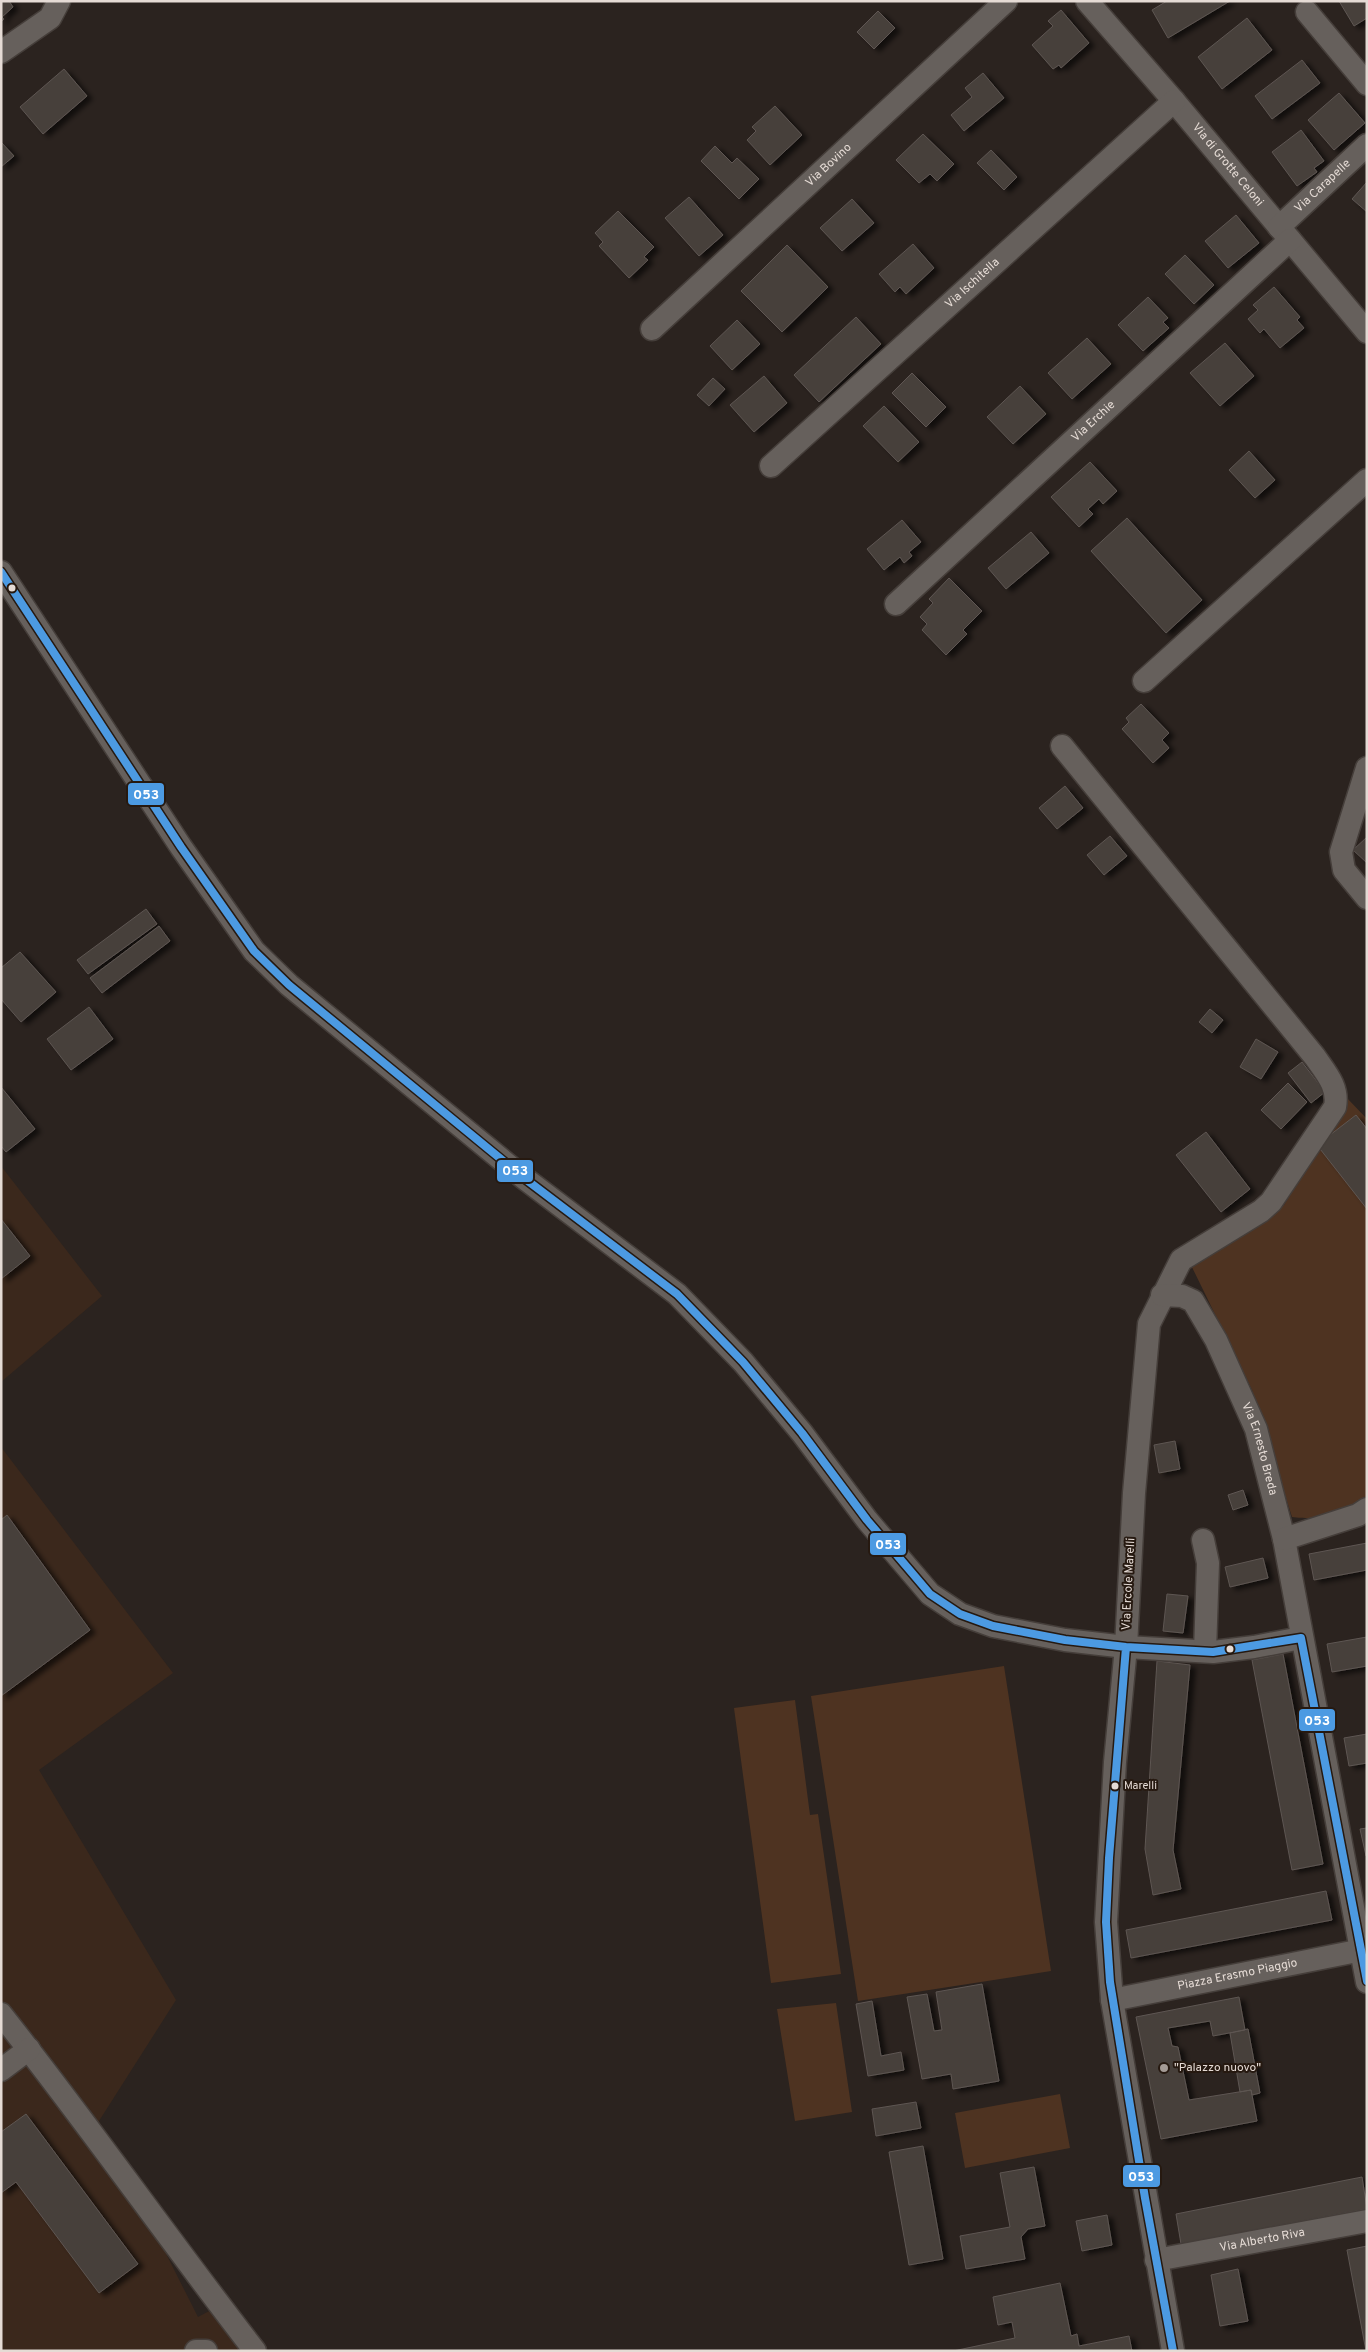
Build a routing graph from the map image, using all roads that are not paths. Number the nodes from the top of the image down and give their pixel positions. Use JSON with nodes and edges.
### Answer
{"nodes":[{"id":1,"x":1006,"y":1,"type":"edge"},
{"id":2,"x":1087,"y":1,"type":"edge"},
{"id":3,"x":55,"y":9,"type":"edge"},
{"id":4,"x":1307,"y":12,"type":"dead end"},
{"id":5,"x":1,"y":52,"type":"edge"},
{"id":6,"x":1367,"y":84,"type":"edge"},
{"id":7,"x":1174,"y":101,"type":"junction"},
{"id":8,"x":1367,"y":145,"type":"edge"},
{"id":9,"x":1284,"y":234,"type":"junction"},
{"id":10,"x":652,"y":329,"type":"dead end"},
{"id":11,"x":1367,"y":332,"type":"edge"},
{"id":12,"x":771,"y":466,"type":"dead end"},
{"id":13,"x":1367,"y":480,"type":"edge"},
{"id":14,"x":1,"y":572,"type":"edge"},
{"id":15,"x":896,"y":604,"type":"dead end"},
{"id":16,"x":1144,"y":681,"type":"dead end"},
{"id":17,"x":1062,"y":746,"type":"dead end"},
{"id":18,"x":1367,"y":768,"type":"edge"},
{"id":19,"x":1367,"y":898,"type":"edge"},
{"id":20,"x":1162,"y":1295,"type":"junction"},
{"id":21,"x":1367,"y":1509,"type":"edge"},
{"id":22,"x":1284,"y":1539,"type":"junction"},
{"id":23,"x":1203,"y":1540,"type":"dead end"},
{"id":24,"x":1301,"y":1638,"type":"junction"},
{"id":25,"x":1126,"y":1646,"type":"junction"},
{"id":26,"x":1205,"y":1651,"type":"junction"},
{"id":27,"x":1364,"y":1950,"type":"edge"},
{"id":28,"x":1367,"y":1982,"type":"edge"},
{"id":29,"x":1112,"y":2000,"type":"junction"},
{"id":30,"x":1,"y":2014,"type":"edge"},
{"id":31,"x":29,"y":2050,"type":"junction"},
{"id":32,"x":1,"y":2070,"type":"edge"},
{"id":33,"x":1367,"y":2221,"type":"edge"},
{"id":34,"x":1156,"y":2260,"type":"junction"},
{"id":35,"x":196,"y":2351,"type":"edge"},
{"id":36,"x":206,"y":2351,"type":"edge"},
{"id":37,"x":255,"y":2351,"type":"edge"},
{"id":38,"x":1173,"y":2351,"type":"edge"}],
"edges":[{"from":1,"to":10,"type":"street","name":"Via Bovino"},
{"from":2,"to":7,"type":"street","name":"Via di Grotte Celoni"},
{"from":3,"to":5,"type":"street"},
{"from":4,"to":6,"type":"street"},
{"from":7,"to":9,"type":"street","name":"Via di Grotte Celoni"},
{"from":7,"to":12,"type":"street","name":"Via Ischitella"},
{"from":8,"to":9,"type":"street","name":"Via Carapelle"},
{"from":9,"to":11,"type":"street","name":"Via di Grotte Celoni"},
{"from":9,"to":15,"type":"street","name":"Via Erchie"},
{"from":13,"to":16,"type":"street"},
{"from":14,"to":25,"type":"street"},
{"from":17,"to":20,"type":"street","name":"Via Ercole Marelli"},
{"from":18,"to":19,"type":"street"},
{"from":20,"to":22,"type":"street","name":"Via Ernesto Breda"},
{"from":20,"to":25,"type":"street","name":"Via Ercole Marelli"},
{"from":21,"to":22,"type":"street"},
{"from":22,"to":24,"type":"street","name":"Via Ernesto Breda"},
{"from":23,"to":26,"type":"street"},
{"from":24,"to":26,"type":"street"},
{"from":24,"to":27,"type":"street","name":"Via Ernesto Breda"},
{"from":25,"to":26,"type":"street"},
{"from":25,"to":29,"type":"street","name":"Via Ercole Marelli"},
{"from":27,"to":28,"type":"street","name":"Via Ernesto Breda"},
{"from":27,"to":29,"type":"street","name":"Piazza Erasmo Piaggio"},
{"from":29,"to":34,"type":"street","name":"Via Ercole Marelli"},
{"from":30,"to":31,"type":"street"},
{"from":31,"to":32,"type":"street"},
{"from":31,"to":37,"type":"street"},
{"from":33,"to":34,"type":"street","name":"Via Alberto Riva"},
{"from":34,"to":38,"type":"street","name":"Via Ercole Marelli"},
{"from":35,"to":36,"type":"street"}]}
